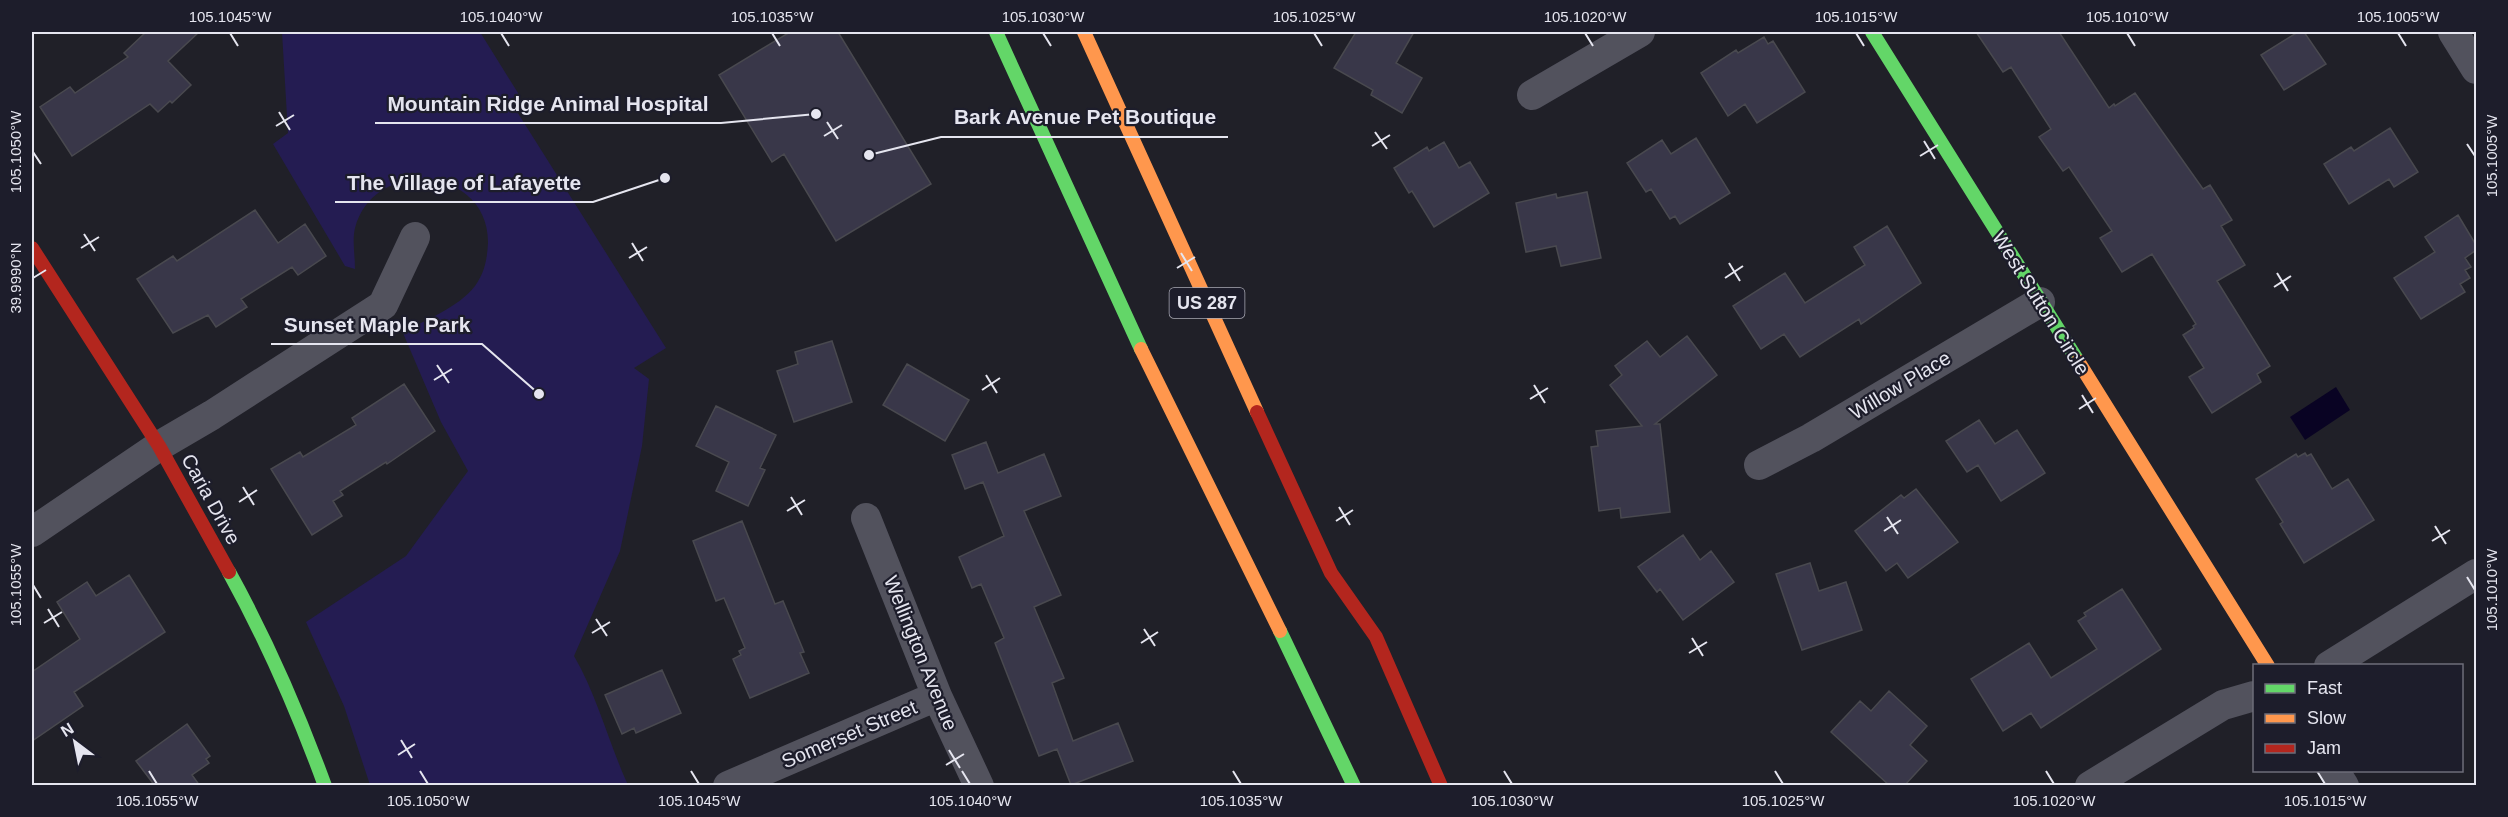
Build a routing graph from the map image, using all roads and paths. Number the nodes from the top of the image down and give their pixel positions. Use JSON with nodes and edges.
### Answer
{"nodes":[{"id":1,"x":996,"y":32,"type":"edge"},
{"id":2,"x":1084,"y":32,"type":"edge"},
{"id":3,"x":1640,"y":32,"type":"edge"},
{"id":4,"x":1872,"y":32,"type":"edge"},
{"id":5,"x":2453,"y":32,"type":"edge"},
{"id":6,"x":2476,"y":69,"type":"edge"},
{"id":7,"x":1532,"y":95,"type":"dead end"},
{"id":8,"x":415,"y":237,"type":"dead end"},
{"id":9,"x":32,"y":248,"type":"edge"},
{"id":10,"x":2040,"y":302,"type":"junction"},
{"id":11,"x":159,"y":446,"type":"junction"},
{"id":12,"x":1759,"y":465,"type":"dead end"},
{"id":13,"x":866,"y":518,"type":"dead end"},
{"id":14,"x":32,"y":532,"type":"edge"},
{"id":15,"x":2476,"y":574,"type":"edge"},
{"id":16,"x":2267,"y":664,"type":"edge"},
{"id":17,"x":2332,"y":664,"type":"edge"},
{"id":18,"x":937,"y":696,"type":"junction"},
{"id":19,"x":2253,"y":696,"type":"edge"},
{"id":20,"x":2335,"y":772,"type":"edge"},
{"id":21,"x":325,"y":786,"type":"edge"},
{"id":22,"x":728,"y":786,"type":"edge"},
{"id":23,"x":979,"y":786,"type":"edge"},
{"id":24,"x":1354,"y":786,"type":"edge"},
{"id":25,"x":1441,"y":786,"type":"edge"},
{"id":26,"x":2090,"y":786,"type":"edge"},
{"id":27,"x":2344,"y":786,"type":"edge"}],
"edges":[{"from":1,"to":24,"type":"main road"},
{"from":2,"to":25,"type":"main road","number":"US 287"},
{"from":3,"to":7,"type":"street"},
{"from":4,"to":10,"type":"main road","name":"West Sutton Circle"},
{"from":5,"to":6,"type":"street"},
{"from":8,"to":11,"type":"street"},
{"from":9,"to":11,"type":"main road","name":"Caria Drive"},
{"from":10,"to":12,"type":"street","name":"Willow Place"},
{"from":10,"to":16,"type":"main road","name":"West Sutton Circle"},
{"from":11,"to":14,"type":"street"},
{"from":11,"to":21,"type":"main road","name":"Caria Drive"},
{"from":13,"to":18,"type":"street","name":"Wellington Avenue"},
{"from":15,"to":17,"type":"street"},
{"from":18,"to":22,"type":"street","name":"Somerset Street"},
{"from":18,"to":23,"type":"street","name":"Wellington Avenue"},
{"from":19,"to":26,"type":"street"},
{"from":20,"to":27,"type":"street"}]}
